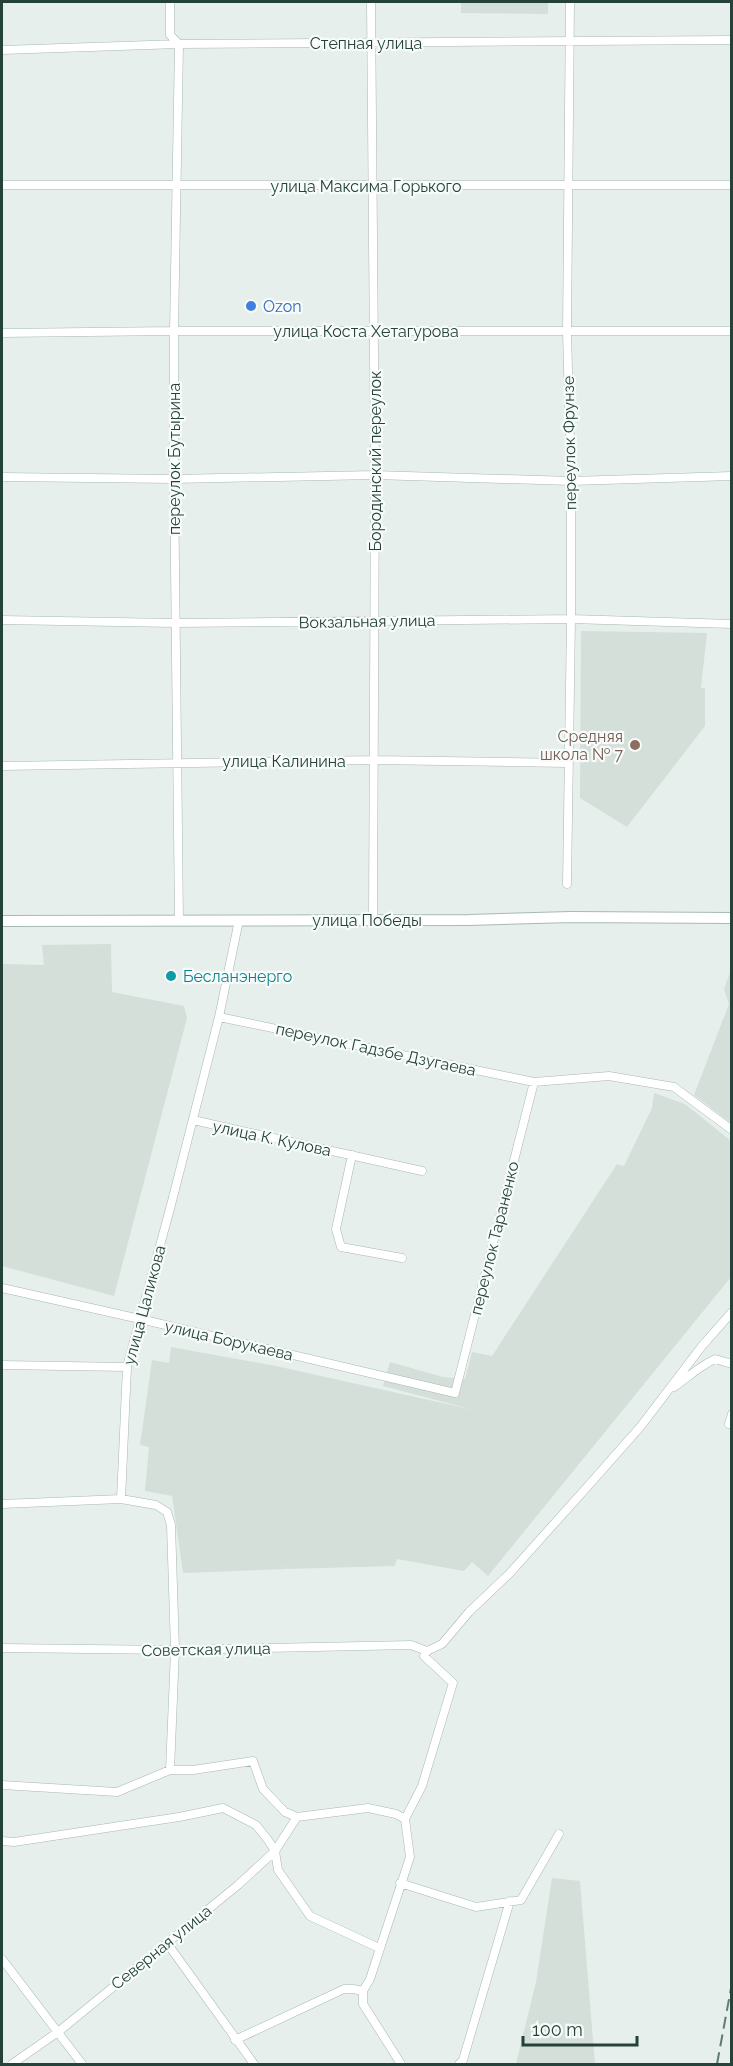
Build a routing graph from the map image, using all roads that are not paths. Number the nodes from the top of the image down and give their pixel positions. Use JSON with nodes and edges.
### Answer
{"nodes":[{"id":1,"x":170,"y":2,"type":"edge"},
{"id":2,"x":372,"y":2,"type":"edge"},
{"id":3,"x":570,"y":2,"type":"edge"},
{"id":4,"x":732,"y":40,"type":"edge"},
{"id":5,"x":568,"y":41,"type":"junction"},
{"id":6,"x":371,"y":43,"type":"junction"},
{"id":7,"x":179,"y":44,"type":"junction"},
{"id":8,"x":2,"y":50,"type":"edge"},
{"id":9,"x":176,"y":184,"type":"junction"},
{"id":10,"x":2,"y":185,"type":"edge"},
{"id":11,"x":732,"y":185,"type":"edge"},
{"id":12,"x":372,"y":186,"type":"junction"},
{"id":13,"x":569,"y":187,"type":"junction"},
{"id":14,"x":374,"y":330,"type":"junction"},
{"id":15,"x":174,"y":331,"type":"junction"},
{"id":16,"x":732,"y":331,"type":"edge"},
{"id":17,"x":567,"y":332,"type":"junction"},
{"id":18,"x":2,"y":333,"type":"edge"},
{"id":19,"x":375,"y":475,"type":"junction"},
{"id":20,"x":732,"y":476,"type":"edge"},
{"id":21,"x":2,"y":477,"type":"edge"},
{"id":22,"x":174,"y":479,"type":"junction"},
{"id":23,"x":571,"y":481,"type":"junction"},
{"id":24,"x":571,"y":619,"type":"junction"},
{"id":25,"x":2,"y":620,"type":"edge"},
{"id":26,"x":375,"y":620,"type":"junction"},
{"id":27,"x":175,"y":623,"type":"junction"},
{"id":28,"x":732,"y":624,"type":"edge"},
{"id":29,"x":373,"y":760,"type":"junction"},
{"id":30,"x":178,"y":762,"type":"junction"},
{"id":31,"x":567,"y":764,"type":"junction"},
{"id":32,"x":2,"y":766,"type":"edge"},
{"id":33,"x":567,"y":884,"type":"dead end"},
{"id":34,"x":732,"y":918,"type":"edge"},
{"id":35,"x":179,"y":920,"type":"junction"},
{"id":36,"x":239,"y":920,"type":"junction"},
{"id":37,"x":373,"y":920,"type":"junction"},
{"id":38,"x":2,"y":921,"type":"edge"},
{"id":39,"x":219,"y":1017,"type":"junction"},
{"id":40,"x":534,"y":1082,"type":"junction"},
{"id":41,"x":193,"y":1120,"type":"junction"},
{"id":42,"x":732,"y":1130,"type":"edge"},
{"id":43,"x":352,"y":1155,"type":"junction"},
{"id":44,"x":422,"y":1171,"type":"dead end"},
{"id":45,"x":402,"y":1258,"type":"dead end"},
{"id":46,"x":2,"y":1288,"type":"edge"},
{"id":47,"x":732,"y":1312,"type":"edge"},
{"id":48,"x":140,"y":1319,"type":"junction"},
{"id":49,"x":732,"y":1364,"type":"edge"},
{"id":50,"x":2,"y":1365,"type":"edge"},
{"id":51,"x":127,"y":1367,"type":"junction"},
{"id":52,"x":668,"y":1390,"type":"junction"},
{"id":53,"x":455,"y":1393,"type":"joint"},
{"id":54,"x":732,"y":1414,"type":"edge"},
{"id":55,"x":729,"y":1424,"type":"dead end"},
{"id":56,"x":121,"y":1499,"type":"junction"},
{"id":57,"x":2,"y":1504,"type":"edge"},
{"id":58,"x":2,"y":1648,"type":"edge"},
{"id":59,"x":175,"y":1650,"type":"junction"},
{"id":60,"x":427,"y":1651,"type":"junction"},
{"id":61,"x":170,"y":1770,"type":"junction"},
{"id":62,"x":2,"y":1785,"type":"edge"},
{"id":63,"x":297,"y":1817,"type":"junction"},
{"id":64,"x":405,"y":1819,"type":"junction"},
{"id":65,"x":559,"y":1834,"type":"dead end"},
{"id":66,"x":2,"y":1841,"type":"edge"},
{"id":67,"x":275,"y":1851,"type":"junction"},
{"id":68,"x":400,"y":1883,"type":"junction"},
{"id":69,"x":510,"y":1901,"type":"junction"},
{"id":70,"x":166,"y":1943,"type":"junction"},
{"id":71,"x":379,"y":1948,"type":"junction"},
{"id":72,"x":2,"y":1959,"type":"edge"},
{"id":73,"x":363,"y":1991,"type":"junction"},
{"id":74,"x":57,"y":2032,"type":"junction"},
{"id":75,"x":236,"y":2040,"type":"junction"},
{"id":76,"x":12,"y":2064,"type":"edge"},
{"id":77,"x":82,"y":2064,"type":"edge"},
{"id":78,"x":254,"y":2064,"type":"edge"},
{"id":79,"x":401,"y":2064,"type":"edge"},
{"id":80,"x":459,"y":2064,"type":"edge"}],
"edges":[{"from":1,"to":7,"type":"street","name":"переулок Бутырина"},
{"from":2,"to":6,"type":"street","name":"Бородинский переулок"},
{"from":3,"to":5,"type":"street","name":"переулок Фрунзе"},
{"from":4,"to":5,"type":"street","name":"Степная улица"},
{"from":5,"to":6,"type":"street","name":"Степная улица"},
{"from":5,"to":13,"type":"street","name":"переулок Фрунзе"},
{"from":6,"to":7,"type":"street","name":"Степная улица"},
{"from":6,"to":12,"type":"street","name":"Бородинский переулок"},
{"from":7,"to":8,"type":"street","name":"Степная улица"},
{"from":7,"to":9,"type":"street","name":"переулок Бутырина"},
{"from":9,"to":10,"type":"street","name":"улица Максима Горького"},
{"from":9,"to":12,"type":"street","name":"улица Максима Горького"},
{"from":9,"to":15,"type":"street","name":"переулок Бутырина"},
{"from":11,"to":13,"type":"street","name":"улица Максима Горького"},
{"from":12,"to":13,"type":"street","name":"улица Максима Горького"},
{"from":12,"to":14,"type":"street","name":"Бородинский переулок"},
{"from":13,"to":17,"type":"street","name":"переулок Фрунзе"},
{"from":14,"to":15,"type":"street","name":"улица Коста Хетагурова"},
{"from":14,"to":17,"type":"street","name":"улица Коста Хетагурова"},
{"from":14,"to":19,"type":"street","name":"Бородинский переулок"},
{"from":15,"to":18,"type":"street","name":"улица Коста Хетагурова"},
{"from":15,"to":22,"type":"street","name":"переулок Бутырина"},
{"from":16,"to":17,"type":"street","name":"улица Коста Хетагурова"},
{"from":17,"to":23,"type":"street","name":"переулок Фрунзе"},
{"from":19,"to":22,"type":"street"},
{"from":19,"to":23,"type":"street"},
{"from":19,"to":26,"type":"street","name":"Бородинский переулок"},
{"from":20,"to":23,"type":"street"},
{"from":21,"to":22,"type":"street"},
{"from":22,"to":27,"type":"street","name":"переулок Бутырина"},
{"from":23,"to":24,"type":"street","name":"переулок Фрунзе"},
{"from":24,"to":26,"type":"street","name":"Вокзальная улица"},
{"from":24,"to":28,"type":"street","name":"Вокзальная улица"},
{"from":24,"to":31,"type":"street","name":"переулок Фрунзе"},
{"from":25,"to":27,"type":"street","name":"Вокзальная улица"},
{"from":26,"to":27,"type":"street","name":"Вокзальная улица"},
{"from":26,"to":29,"type":"street","name":"Бородинский переулок"},
{"from":27,"to":30,"type":"street","name":"переулок Бутырина"},
{"from":29,"to":30,"type":"street","name":"улица Калинина"},
{"from":29,"to":31,"type":"street","name":"улица Калинина"},
{"from":29,"to":37,"type":"street","name":"Бородинский переулок"},
{"from":30,"to":32,"type":"street","name":"улица Калинина"},
{"from":30,"to":35,"type":"street","name":"переулок Бутырина"},
{"from":31,"to":33,"type":"street","name":"переулок Фрунзе"},
{"from":34,"to":37,"type":"main road","name":"улица Победы"},
{"from":35,"to":36,"type":"main road","name":"улица Победы"},
{"from":35,"to":38,"type":"main road","name":"улица Победы"},
{"from":36,"to":37,"type":"main road","name":"улица Победы"},
{"from":36,"to":39,"type":"street","name":"улица Цаликова"},
{"from":39,"to":40,"type":"street","name":"переулок Гадзбе Дзугаева"},
{"from":39,"to":41,"type":"street","name":"улица Цаликова"},
{"from":40,"to":42,"type":"street","name":"переулок Гадзбе Дзугаева"},
{"from":40,"to":53,"type":"street","name":"переулок Тараненко"},
{"from":41,"to":43,"type":"street","name":"улица К. Кулова"},
{"from":41,"to":48,"type":"street","name":"улица Цаликова"},
{"from":43,"to":44,"type":"street","name":"улица К. Кулова"},
{"from":43,"to":45,"type":"street","name":"улица К. Кулова"},
{"from":46,"to":48,"type":"street","name":"улица Борукаева"},
{"from":47,"to":52,"type":"street"},
{"from":48,"to":51,"type":"street","name":"улица Цаликова"},
{"from":48,"to":53,"type":"street","name":"улица Борукаева"},
{"from":49,"to":52,"type":"street"},
{"from":50,"to":51,"type":"street"},
{"from":51,"to":56,"type":"street","name":"улица Цаликова"},
{"from":52,"to":60,"type":"street"},
{"from":54,"to":55,"type":"street"},
{"from":56,"to":57,"type":"street"},
{"from":56,"to":59,"type":"street"},
{"from":58,"to":59,"type":"street","name":"Советская улица"},
{"from":59,"to":60,"type":"street","name":"Советская улица"},
{"from":59,"to":61,"type":"street"},
{"from":60,"to":64,"type":"street"},
{"from":61,"to":62,"type":"street"},
{"from":61,"to":63,"type":"street"},
{"from":63,"to":64,"type":"street"},
{"from":63,"to":67,"type":"street","name":"Северная улица"},
{"from":64,"to":68,"type":"street"},
{"from":65,"to":69,"type":"street"},
{"from":66,"to":67,"type":"street"},
{"from":67,"to":70,"type":"street","name":"Северная улица"},
{"from":67,"to":71,"type":"street"},
{"from":68,"to":69,"type":"street"},
{"from":68,"to":71,"type":"street"},
{"from":69,"to":80,"type":"street"},
{"from":70,"to":74,"type":"street","name":"Северная улица"},
{"from":70,"to":75,"type":"street"},
{"from":71,"to":73,"type":"street"},
{"from":72,"to":74,"type":"street"},
{"from":73,"to":75,"type":"street"},
{"from":73,"to":79,"type":"street"},
{"from":74,"to":76,"type":"street","name":"Северная улица"},
{"from":74,"to":77,"type":"street"},
{"from":75,"to":78,"type":"street"}]}
